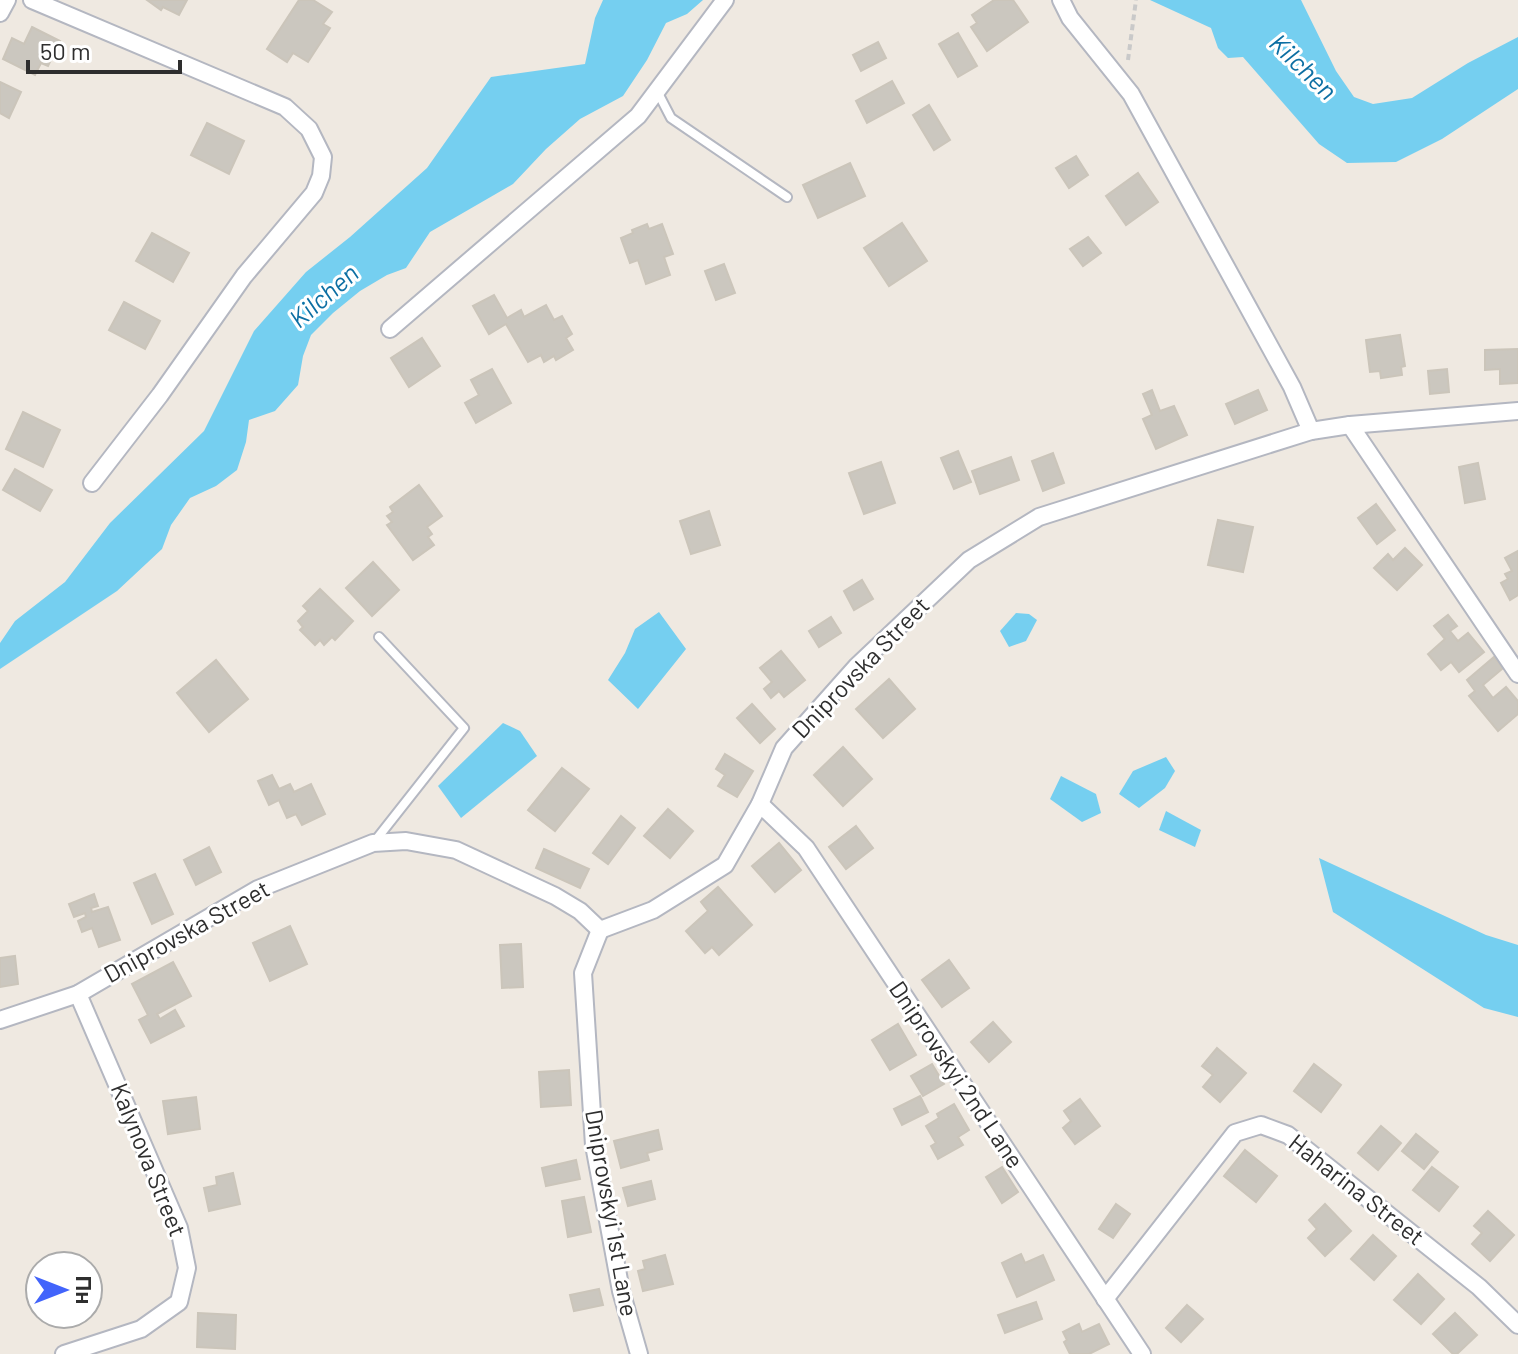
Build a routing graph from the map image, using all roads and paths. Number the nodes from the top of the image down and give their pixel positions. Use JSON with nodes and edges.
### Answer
{"nodes":[{"id":1,"x":7,"y":0,"type":"edge"},
{"id":2,"x":32,"y":0,"type":"edge"},
{"id":3,"x":725,"y":0,"type":"edge"},
{"id":4,"x":1061,"y":0,"type":"edge"},
{"id":5,"x":1136,"y":0,"type":"edge"},
{"id":6,"x":0,"y":13,"type":"edge"},
{"id":7,"x":657,"y":90,"type":"junction"},
{"id":8,"x":1131,"y":94,"type":"junction"},
{"id":9,"x":787,"y":197,"type":"dead end"},
{"id":10,"x":390,"y":329,"type":"dead end"},
{"id":11,"x":1518,"y":411,"type":"edge"},
{"id":12,"x":1350,"y":425,"type":"junction"},
{"id":13,"x":1311,"y":431,"type":"junction"},
{"id":14,"x":92,"y":483,"type":"dead end"},
{"id":15,"x":379,"y":637,"type":"dead end"},
{"id":16,"x":1518,"y":674,"type":"edge"},
{"id":17,"x":760,"y":804,"type":"junction"},
{"id":18,"x":373,"y":843,"type":"junction"},
{"id":19,"x":600,"y":930,"type":"junction"},
{"id":20,"x":78,"y":994,"type":"junction"},
{"id":21,"x":0,"y":1020,"type":"edge"},
{"id":22,"x":1105,"y":1299,"type":"junction"},
{"id":23,"x":1518,"y":1325,"type":"edge"},
{"id":24,"x":64,"y":1354,"type":"edge"},
{"id":25,"x":639,"y":1354,"type":"edge"},
{"id":26,"x":1142,"y":1354,"type":"edge"}],
"edges":[{"from":1,"to":6,"type":"street"},
{"from":2,"to":14,"type":"street"},
{"from":3,"to":7,"type":"street"},
{"from":4,"to":8,"type":"street"},
{"from":5,"to":8,"type":"path"},
{"from":7,"to":9,"type":"lane"},
{"from":7,"to":10,"type":"street"},
{"from":8,"to":13,"type":"street"},
{"from":11,"to":12,"type":"street","name":"Dniprovska Street"},
{"from":12,"to":13,"type":"street","name":"Dniprovska Street"},
{"from":12,"to":16,"type":"street"},
{"from":13,"to":17,"type":"street","name":"Dniprovska Street"},
{"from":15,"to":18,"type":"lane"},
{"from":17,"to":19,"type":"street","name":"Dniprovska Street"},
{"from":17,"to":22,"type":"street","name":"Dniprovskyi 2nd Lane"},
{"from":18,"to":19,"type":"street","name":"Dniprovska Street"},
{"from":18,"to":20,"type":"street","name":"Dniprovska Street"},
{"from":19,"to":25,"type":"street","name":"Dniprovskyi 1st Lane"},
{"from":20,"to":21,"type":"street","name":"Dniprovska Street"},
{"from":20,"to":24,"type":"street","name":"Kalynova Street"},
{"from":22,"to":23,"type":"street","name":"Haharina Street"},
{"from":22,"to":26,"type":"street","name":"Dniprovskyi 2nd Lane"}]}
